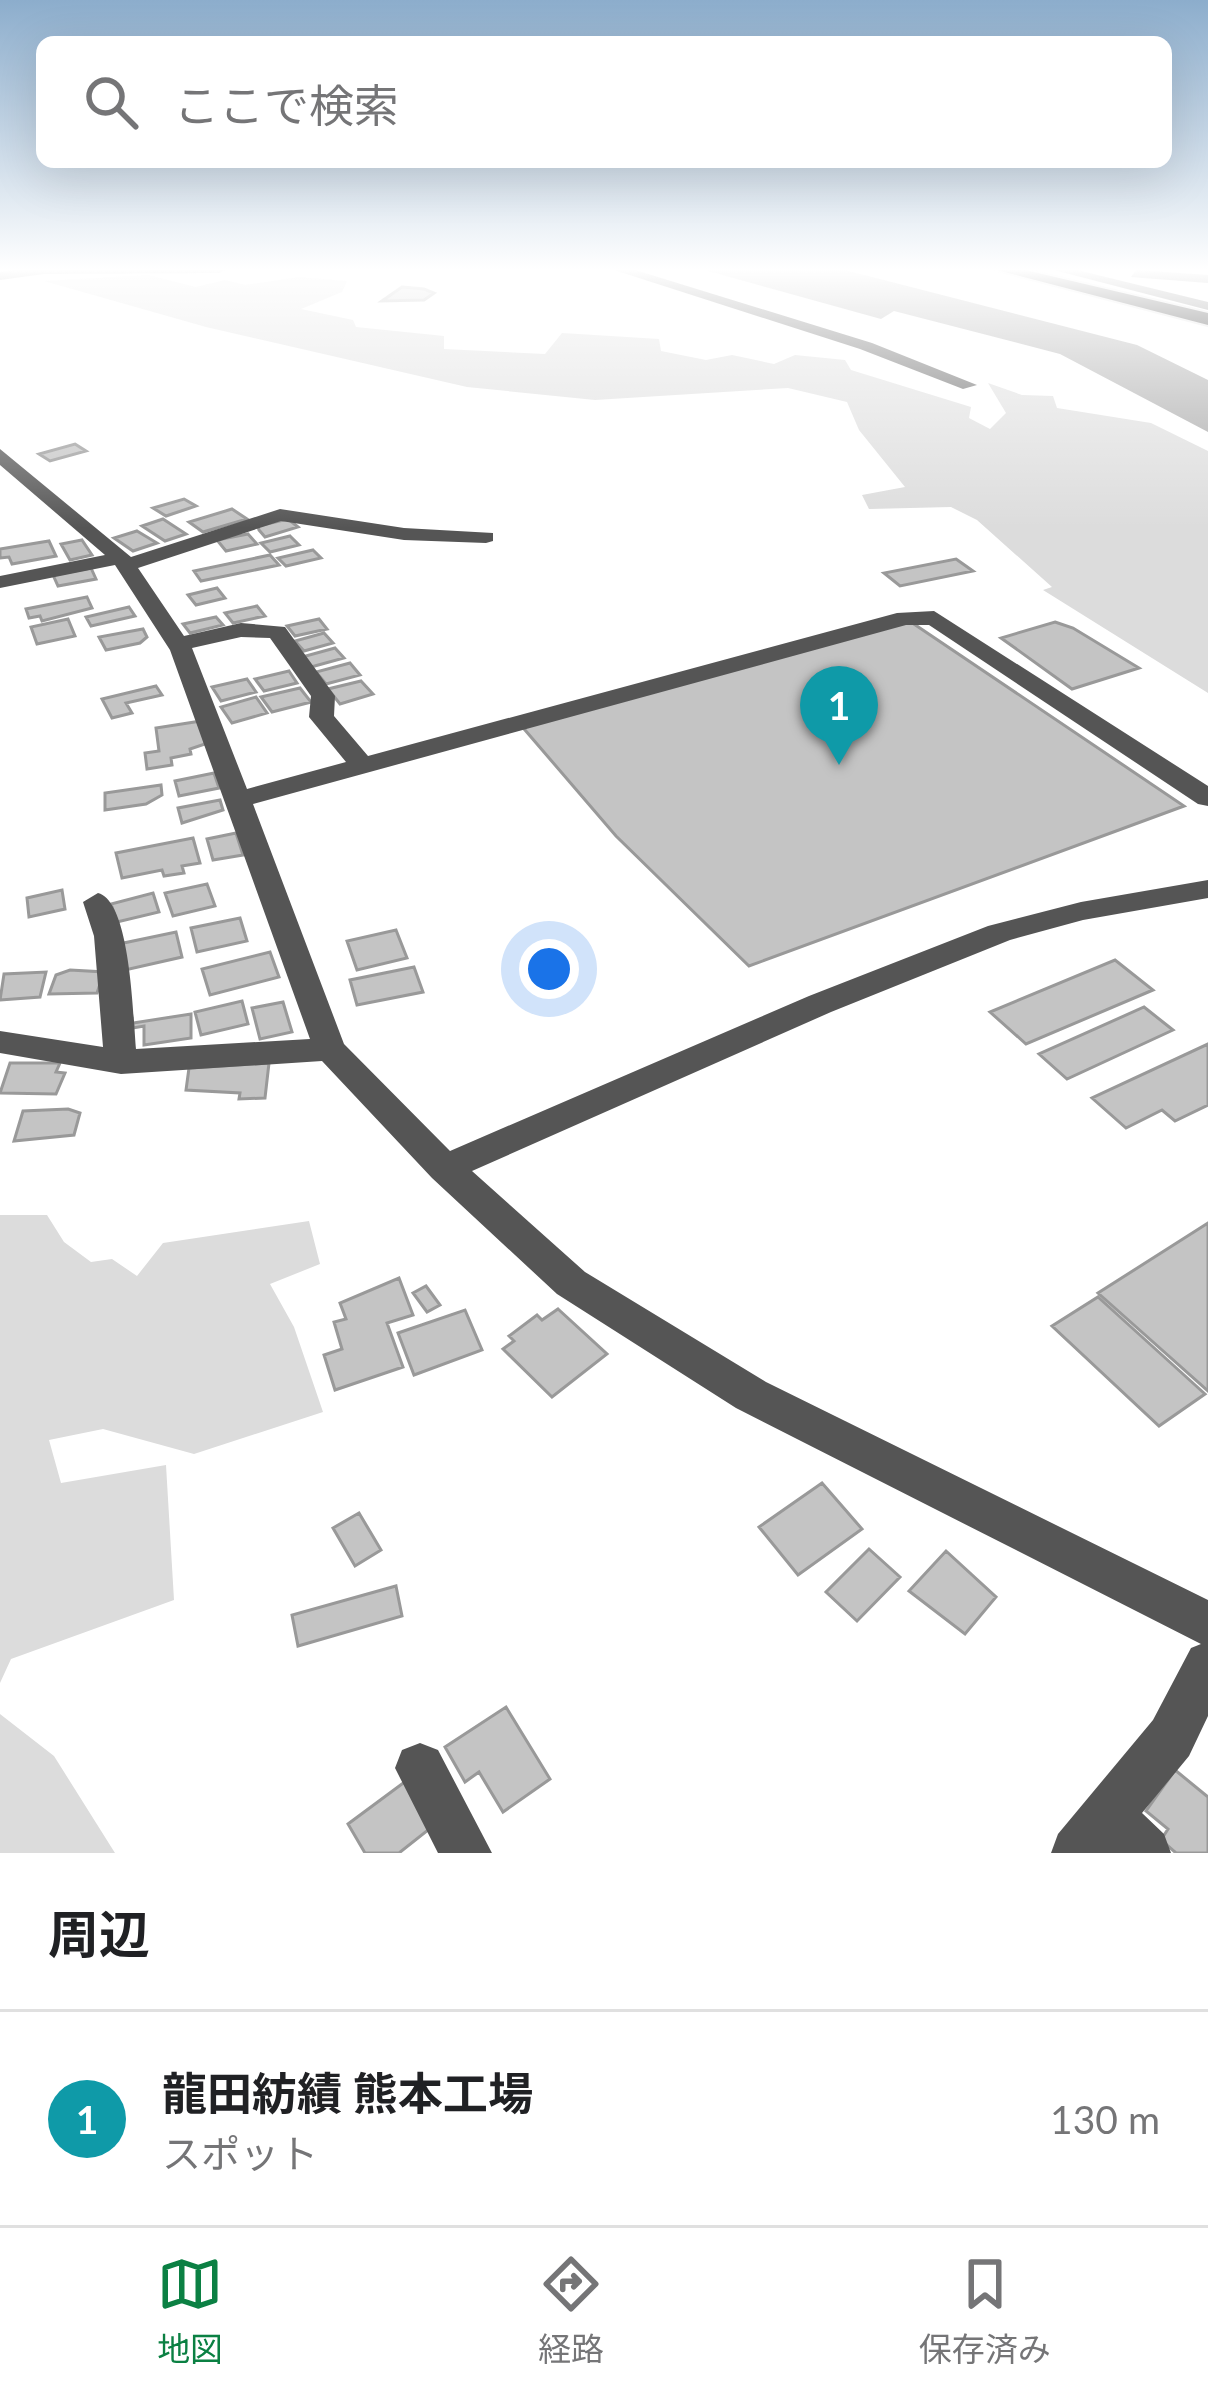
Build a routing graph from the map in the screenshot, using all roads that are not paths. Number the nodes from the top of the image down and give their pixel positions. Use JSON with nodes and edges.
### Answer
{"nodes":[{"id":1,"x":890,"y":355,"type":"edge"},
{"id":2,"x":969,"y":386,"type":"dead end"},
{"id":3,"x":0,"y":455,"type":"edge"},
{"id":4,"x":486,"y":537,"type":"dead end"},
{"id":5,"x":124,"y":561,"type":"junction"},
{"id":6,"x":0,"y":582,"type":"edge"},
{"id":7,"x":178,"y":644,"type":"junction"},
{"id":8,"x":364,"y":767,"type":"junction"},
{"id":9,"x":1208,"y":798,"type":"edge"},
{"id":10,"x":236,"y":800,"type":"junction"},
{"id":11,"x":1208,"y":889,"type":"edge"},
{"id":12,"x":98,"y":902,"type":"dead end"},
{"id":13,"x":0,"y":1042,"type":"edge"},
{"id":14,"x":330,"y":1049,"type":"junction"},
{"id":15,"x":121,"y":1062,"type":"junction"},
{"id":16,"x":445,"y":1168,"type":"junction"},
{"id":17,"x":1208,"y":1624,"type":"edge"},
{"id":18,"x":1208,"y":1665,"type":"edge"},
{"id":19,"x":421,"y":1768,"type":"dead end"},
{"id":20,"x":1092,"y":1834,"type":"edge"},
{"id":21,"x":466,"y":1853,"type":"edge"},
{"id":22,"x":1145,"y":1853,"type":"edge"}],
"edges":[{"from":1,"to":2,"type":"street"},
{"from":3,"to":5,"type":"street"},
{"from":4,"to":5,"type":"street"},
{"from":5,"to":6,"type":"street"},
{"from":5,"to":7,"type":"street"},
{"from":7,"to":8,"type":"street"},
{"from":7,"to":10,"type":"street"},
{"from":8,"to":9,"type":"street"},
{"from":8,"to":10,"type":"street"},
{"from":10,"to":14,"type":"street"},
{"from":11,"to":16,"type":"street"},
{"from":12,"to":15,"type":"street"},
{"from":13,"to":15,"type":"street"},
{"from":14,"to":15,"type":"street"},
{"from":14,"to":16,"type":"street"},
{"from":16,"to":17,"type":"street"},
{"from":18,"to":20,"type":"street"},
{"from":19,"to":21,"type":"street"},
{"from":20,"to":22,"type":"street"}]}
